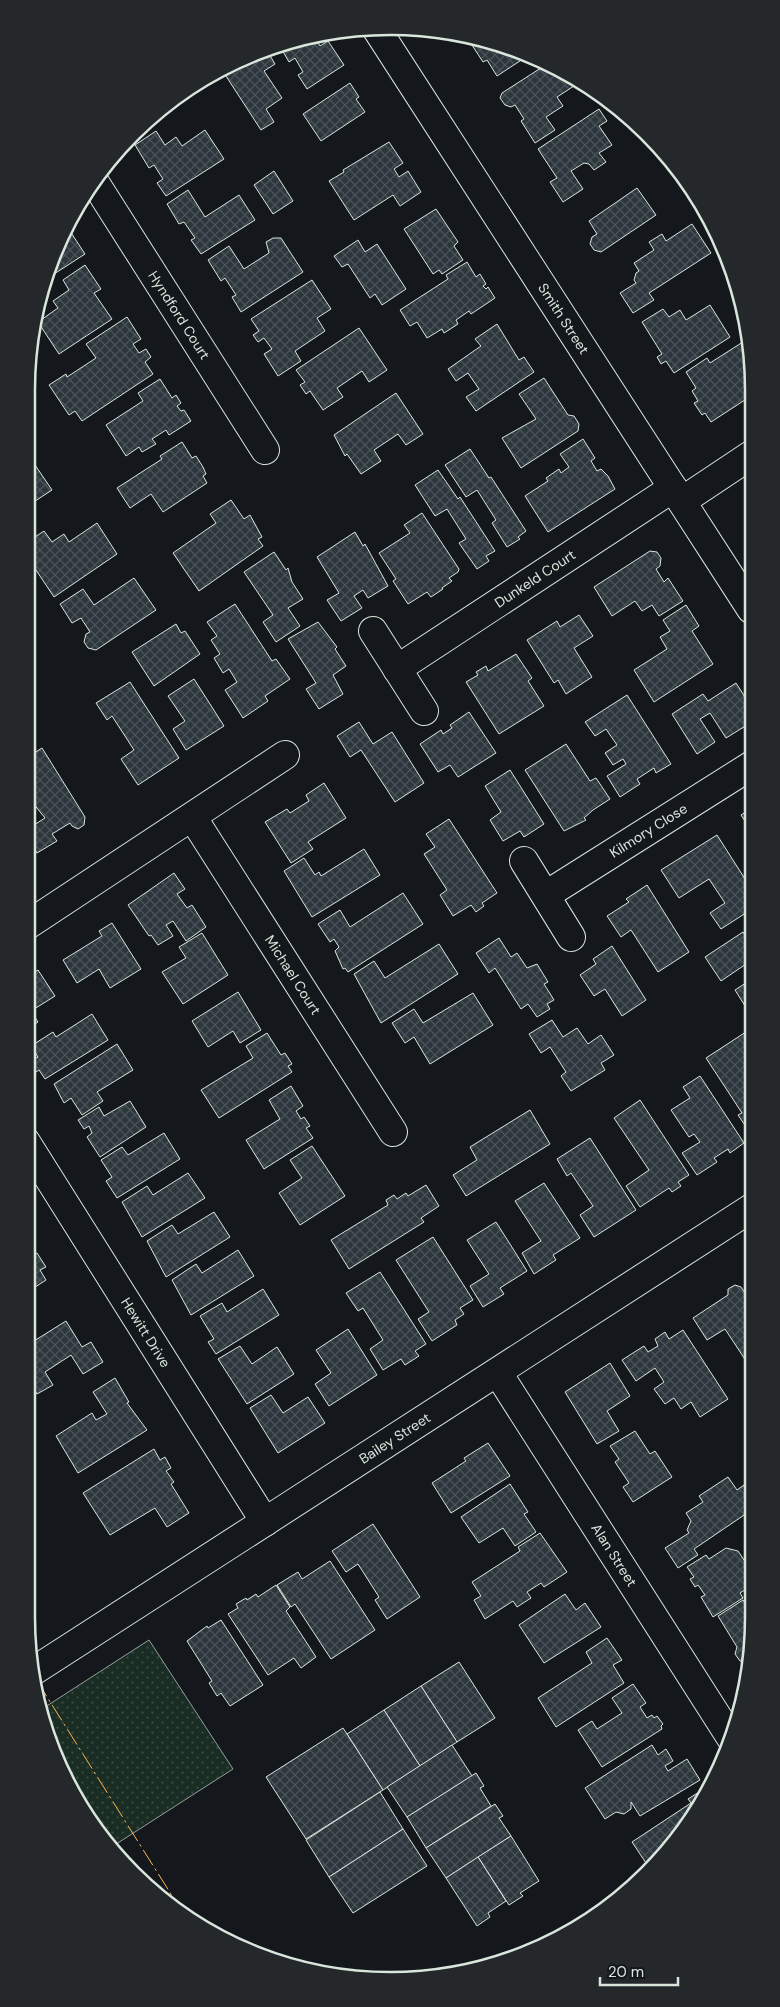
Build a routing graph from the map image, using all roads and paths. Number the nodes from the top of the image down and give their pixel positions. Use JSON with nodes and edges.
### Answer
{"nodes":[{"id":1,"x":381,"y":35,"type":"edge"},
{"id":2,"x":98,"y":188,"type":"edge"},
{"id":3,"x":265,"y":450,"type":"dead end"},
{"id":4,"x":745,"y":458,"type":"edge"},
{"id":5,"x":677,"y":495,"type":"junction"},
{"id":6,"x":745,"y":600,"type":"edge"},
{"id":7,"x":373,"y":632,"type":"dead end"},
{"id":8,"x":397,"y":669,"type":"junction"},
{"id":9,"x":424,"y":711,"type":"dead end"},
{"id":10,"x":285,"y":755,"type":"dead end"},
{"id":11,"x":745,"y":768,"type":"edge"},
{"id":12,"x":192,"y":818,"type":"junction"},
{"id":13,"x":524,"y":861,"type":"dead end"},
{"id":14,"x":546,"y":895,"type":"junction"},
{"id":15,"x":35,"y":920,"type":"edge"},
{"id":16,"x":572,"y":937,"type":"dead end"},
{"id":17,"x":393,"y":1132,"type":"dead end"},
{"id":18,"x":35,"y":1156,"type":"edge"},
{"id":19,"x":745,"y":1212,"type":"edge"},
{"id":20,"x":498,"y":1373,"type":"junction"},
{"id":21,"x":265,"y":1522,"type":"junction"},
{"id":22,"x":39,"y":1668,"type":"edge"},
{"id":23,"x":726,"y":1730,"type":"edge"}],
"edges":[{"from":1,"to":5,"type":"street","name":"Smith Street"},
{"from":2,"to":3,"type":"street","name":"Hyndford Court"},
{"from":4,"to":5,"type":"street","name":"Dunkeld Court"},
{"from":5,"to":6,"type":"street","name":"Smith Street"},
{"from":5,"to":8,"type":"street","name":"Dunkeld Court"},
{"from":7,"to":8,"type":"street"},
{"from":8,"to":9,"type":"street"},
{"from":10,"to":12,"type":"street"},
{"from":11,"to":14,"type":"street","name":"Kilmory Close"},
{"from":12,"to":15,"type":"street"},
{"from":12,"to":17,"type":"street","name":"Michael Court"},
{"from":13,"to":14,"type":"street"},
{"from":14,"to":16,"type":"street"},
{"from":18,"to":21,"type":"street","name":"Hewitt Drive"},
{"from":19,"to":20,"type":"street","name":"Bailey Street"},
{"from":20,"to":21,"type":"street","name":"Bailey Street"},
{"from":20,"to":23,"type":"street","name":"Alan Street"},
{"from":21,"to":22,"type":"street","name":"Bailey Street"}]}
